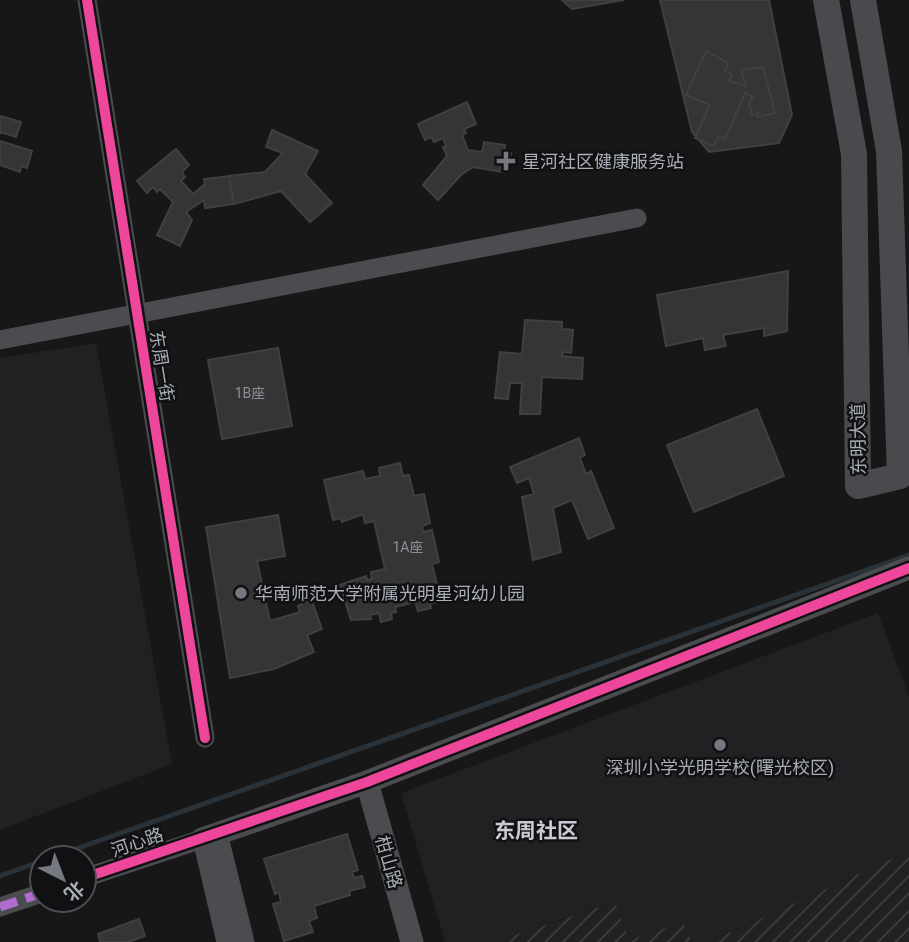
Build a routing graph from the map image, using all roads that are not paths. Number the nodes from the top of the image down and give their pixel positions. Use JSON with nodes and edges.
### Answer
{"nodes":[{"id":1,"x":88,"y":0,"type":"edge"},
{"id":2,"x":827,"y":0,"type":"edge"},
{"id":3,"x":863,"y":0,"type":"edge"},
{"id":4,"x":637,"y":218,"type":"dead end"},
{"id":5,"x":136,"y":314,"type":"junction"},
{"id":6,"x":0,"y":340,"type":"edge"},
{"id":7,"x":909,"y":568,"type":"edge"},
{"id":8,"x":205,"y":738,"type":"dead end"},
{"id":9,"x":367,"y":782,"type":"junction"},
{"id":10,"x":210,"y":836,"type":"junction"},
{"id":11,"x":98,"y":873,"type":"edge"},
{"id":12,"x":28,"y":897,"type":"edge"},
{"id":13,"x":0,"y":907,"type":"edge"},
{"id":14,"x":226,"y":942,"type":"edge"},
{"id":15,"x":245,"y":942,"type":"edge"},
{"id":16,"x":412,"y":942,"type":"edge"}],
"edges":[{"from":1,"to":5,"type":"street","name":"东周一街"},
{"from":2,"to":3,"type":"main road","name":"东明大道"},
{"from":4,"to":5,"type":"street"},
{"from":5,"to":6,"type":"street"},
{"from":5,"to":8,"type":"street","name":"东周一街"},
{"from":7,"to":9,"type":"street"},
{"from":9,"to":10,"type":"street"},
{"from":9,"to":16,"type":"street","name":"柑山路"},
{"from":10,"to":11,"type":"street","name":"河心路"},
{"from":10,"to":14,"type":"street"},
{"from":10,"to":15,"type":"street"},
{"from":12,"to":13,"type":"street"}]}
